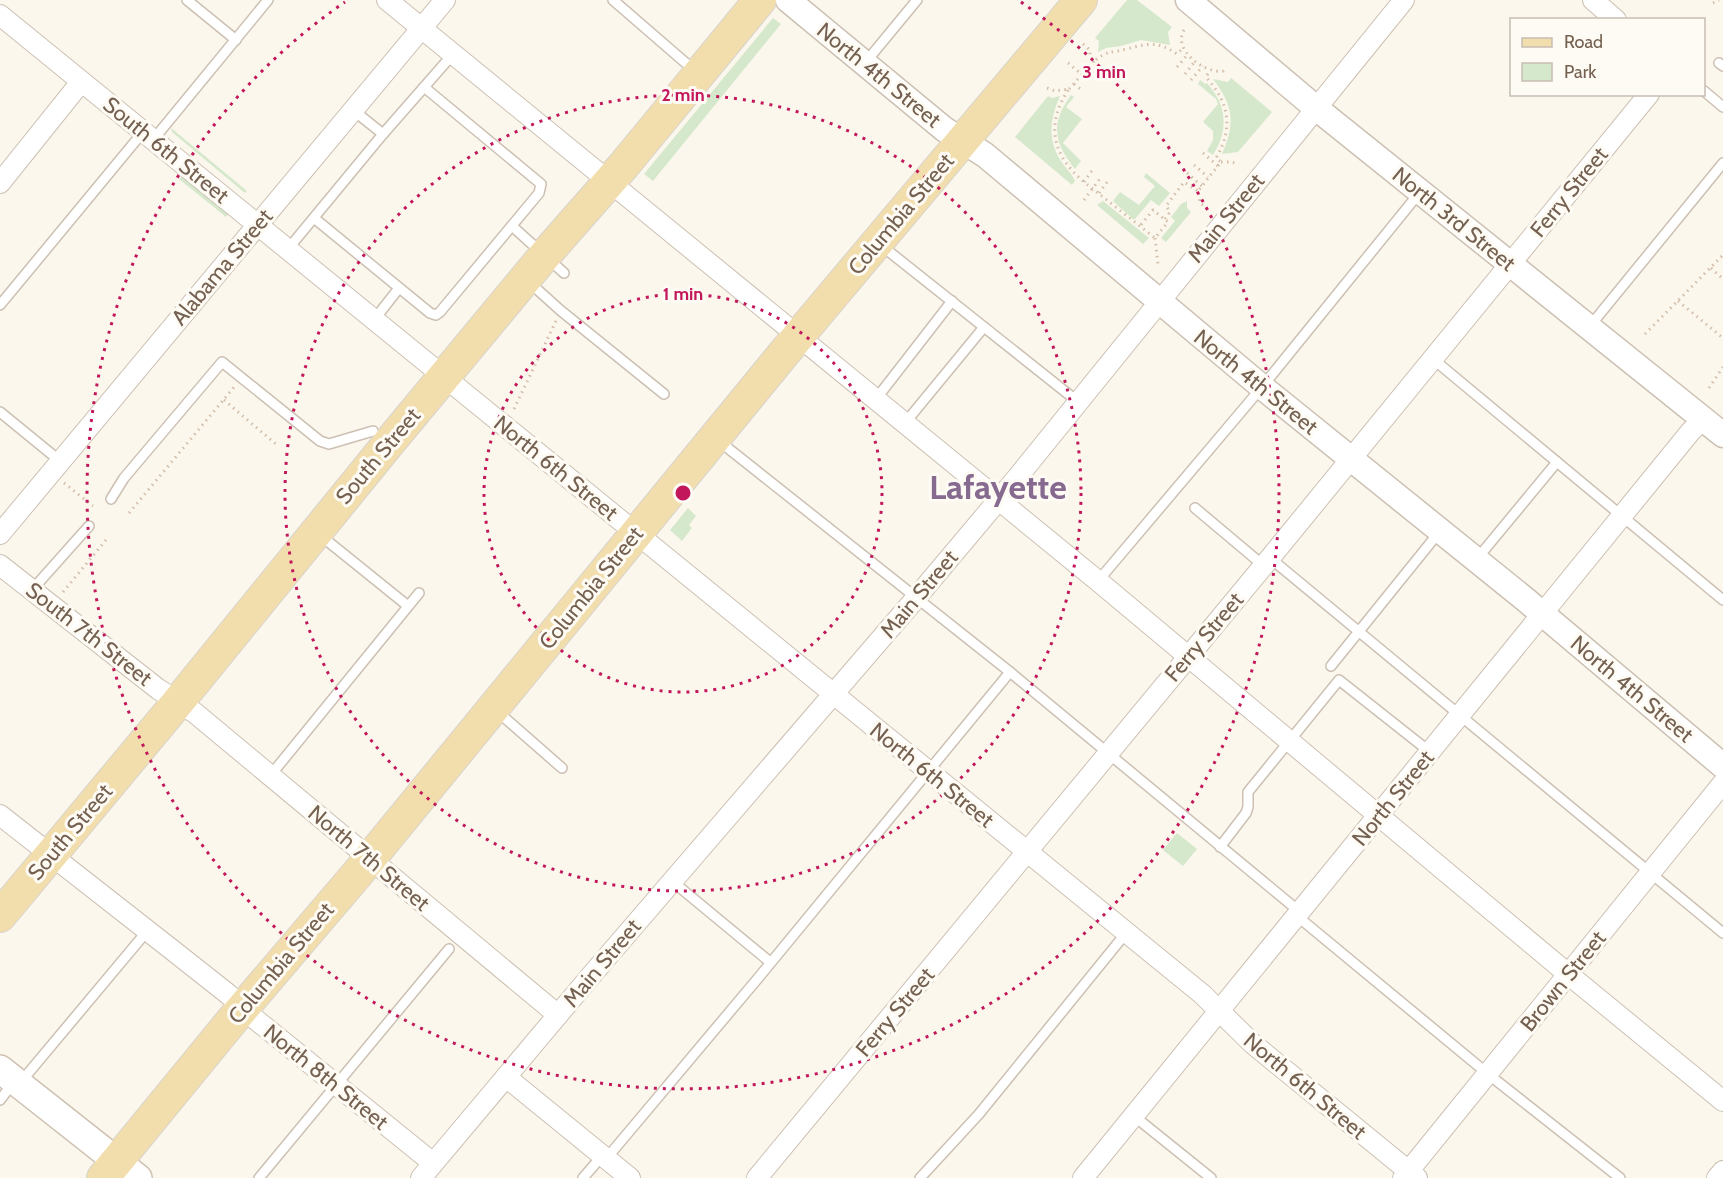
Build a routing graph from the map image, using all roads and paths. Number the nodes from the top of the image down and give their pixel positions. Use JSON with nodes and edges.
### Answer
{"nodes":[{"id":1,"x":187,"y":0,"type":"edge"},
{"id":2,"x":268,"y":0,"type":"edge"},
{"id":3,"x":387,"y":0,"type":"edge"},
{"id":4,"x":445,"y":0,"type":"edge"},
{"id":5,"x":613,"y":0,"type":"edge"},
{"id":6,"x":760,"y":0,"type":"edge"},
{"id":7,"x":788,"y":0,"type":"edge"},
{"id":8,"x":916,"y":0,"type":"edge"},
{"id":9,"x":1081,"y":0,"type":"edge"},
{"id":10,"x":1188,"y":0,"type":"edge"},
{"id":11,"x":1404,"y":0,"type":"edge"},
{"id":12,"x":1593,"y":0,"type":"edge"},
{"id":13,"x":1719,"y":0,"type":"edge"},
{"id":14,"x":1713,"y":3,"type":"dead end"},
{"id":15,"x":0,"y":15,"type":"edge"},
{"id":16,"x":1614,"y":18,"type":"edge"},
{"id":17,"x":421,"y":28,"type":"junction"},
{"id":18,"x":1184,"y":30,"type":"dead end"},
{"id":19,"x":236,"y":40,"type":"junction"},
{"id":20,"x":1083,"y":44,"type":"dead end"},
{"id":21,"x":1182,"y":49,"type":"junction"},
{"id":22,"x":453,"y":54,"type":"junction"},
{"id":23,"x":1188,"y":54,"type":"junction"},
{"id":24,"x":1196,"y":60,"type":"junction"},
{"id":25,"x":1094,"y":61,"type":"junction"},
{"id":26,"x":865,"y":63,"type":"junction"},
{"id":27,"x":1068,"y":63,"type":"dead end"},
{"id":28,"x":1090,"y":66,"type":"junction"},
{"id":29,"x":1203,"y":66,"type":"junction"},
{"id":30,"x":1177,"y":67,"type":"dead end"},
{"id":31,"x":1226,"y":67,"type":"dead end"},
{"id":32,"x":1210,"y":70,"type":"junction"},
{"id":33,"x":1098,"y":73,"type":"dead end"},
{"id":34,"x":1082,"y":74,"type":"junction"},
{"id":35,"x":1185,"y":74,"type":"dead end"},
{"id":36,"x":699,"y":75,"type":"junction"},
{"id":37,"x":1191,"y":80,"type":"dead end"},
{"id":38,"x":81,"y":82,"type":"junction"},
{"id":39,"x":1091,"y":82,"type":"dead end"},
{"id":40,"x":1074,"y":84,"type":"junction"},
{"id":41,"x":424,"y":87,"type":"junction"},
{"id":42,"x":1047,"y":88,"type":"dead end"},
{"id":43,"x":1069,"y":89,"type":"junction"},
{"id":44,"x":1083,"y":91,"type":"dead end"},
{"id":45,"x":1705,"y":92,"type":"edge"},
{"id":46,"x":1647,"y":96,"type":"edge"},
{"id":47,"x":1723,"y":107,"type":"edge"},
{"id":48,"x":1316,"y":108,"type":"junction"},
{"id":49,"x":353,"y":110,"type":"junction"},
{"id":50,"x":383,"y":134,"type":"junction"},
{"id":51,"x":148,"y":136,"type":"junction"},
{"id":52,"x":963,"y":141,"type":"junction"},
{"id":53,"x":1203,"y":153,"type":"dead end"},
{"id":54,"x":1723,"y":163,"type":"edge"},
{"id":55,"x":1219,"y":164,"type":"junction"},
{"id":56,"x":1237,"y":164,"type":"dead end"},
{"id":57,"x":1194,"y":165,"type":"dead end"},
{"id":58,"x":1093,"y":169,"type":"dead end"},
{"id":59,"x":1187,"y":174,"type":"dead end"},
{"id":60,"x":1102,"y":176,"type":"dead end"},
{"id":61,"x":1208,"y":177,"type":"junction"},
{"id":62,"x":1108,"y":181,"type":"dead end"},
{"id":63,"x":611,"y":182,"type":"junction"},
{"id":64,"x":1084,"y":182,"type":"junction"},
{"id":65,"x":0,"y":183,"type":"edge"},
{"id":66,"x":1202,"y":186,"type":"junction"},
{"id":67,"x":1093,"y":188,"type":"junction"},
{"id":68,"x":1198,"y":191,"type":"junction"},
{"id":69,"x":1421,"y":192,"type":"junction"},
{"id":70,"x":1100,"y":194,"type":"junction"},
{"id":71,"x":1084,"y":201,"type":"dead end"},
{"id":72,"x":1203,"y":205,"type":"dead end"},
{"id":73,"x":314,"y":218,"type":"junction"},
{"id":74,"x":1165,"y":219,"type":"junction"},
{"id":75,"x":258,"y":224,"type":"junction"},
{"id":76,"x":512,"y":226,"type":"junction"},
{"id":77,"x":1140,"y":226,"type":"junction"},
{"id":78,"x":1155,"y":238,"type":"junction"},
{"id":79,"x":878,"y":242,"type":"junction"},
{"id":80,"x":288,"y":249,"type":"junction"},
{"id":81,"x":1723,"y":255,"type":"edge"},
{"id":82,"x":555,"y":264,"type":"junction"},
{"id":83,"x":1158,"y":264,"type":"dead end"},
{"id":84,"x":1511,"y":264,"type":"junction"},
{"id":85,"x":1711,"y":268,"type":"junction"},
{"id":86,"x":525,"y":279,"type":"junction"},
{"id":87,"x":1723,"y":279,"type":"edge"},
{"id":88,"x":399,"y":288,"type":"junction"},
{"id":89,"x":1159,"y":300,"type":"junction"},
{"id":90,"x":952,"y":301,"type":"junction"},
{"id":91,"x":1677,"y":301,"type":"junction"},
{"id":92,"x":0,"y":305,"type":"edge"},
{"id":93,"x":560,"y":310,"type":"junction"},
{"id":94,"x":374,"y":320,"type":"junction"},
{"id":95,"x":1589,"y":326,"type":"junction"},
{"id":96,"x":984,"y":327,"type":"junction"},
{"id":97,"x":1645,"y":334,"type":"dead end"},
{"id":98,"x":799,"y":336,"type":"junction"},
{"id":99,"x":1723,"y":338,"type":"edge"},
{"id":100,"x":1432,"y":359,"type":"junction"},
{"id":101,"x":1723,"y":367,"type":"edge"},
{"id":102,"x":443,"y":377,"type":"junction"},
{"id":103,"x":242,"y":378,"type":"junction"},
{"id":104,"x":1262,"y":387,"type":"junction"},
{"id":105,"x":1709,"y":388,"type":"dead end"},
{"id":106,"x":664,"y":394,"type":"dead end"},
{"id":107,"x":876,"y":399,"type":"junction"},
{"id":108,"x":224,"y":400,"type":"junction"},
{"id":109,"x":1077,"y":401,"type":"junction"},
{"id":110,"x":514,"y":409,"type":"dead end"},
{"id":111,"x":0,"y":412,"type":"edge"},
{"id":112,"x":1704,"y":419,"type":"junction"},
{"id":113,"x":905,"y":423,"type":"junction"},
{"id":114,"x":373,"y":431,"type":"dead end"},
{"id":115,"x":1723,"y":435,"type":"edge"},
{"id":116,"x":716,"y":436,"type":"junction"},
{"id":117,"x":277,"y":445,"type":"dead end"},
{"id":118,"x":1351,"y":459,"type":"junction"},
{"id":119,"x":60,"y":461,"type":"junction"},
{"id":120,"x":1557,"y":462,"type":"junction"},
{"id":121,"x":63,"y":482,"type":"dead end"},
{"id":122,"x":111,"y":499,"type":"dead end"},
{"id":123,"x":998,"y":499,"type":"junction"},
{"id":124,"x":93,"y":506,"type":"dead end"},
{"id":125,"x":1195,"y":508,"type":"dead end"},
{"id":126,"x":129,"y":513,"type":"dead end"},
{"id":127,"x":1623,"y":517,"type":"junction"},
{"id":128,"x":89,"y":526,"type":"dead end"},
{"id":129,"x":316,"y":531,"type":"junction"},
{"id":130,"x":1440,"y":531,"type":"junction"},
{"id":131,"x":636,"y":533,"type":"junction"},
{"id":132,"x":0,"y":534,"type":"edge"},
{"id":133,"x":106,"y":540,"type":"dead end"},
{"id":134,"x":1476,"y":560,"type":"junction"},
{"id":135,"x":1267,"y":562,"type":"junction"},
{"id":136,"x":0,"y":565,"type":"edge"},
{"id":137,"x":1098,"y":581,"type":"junction"},
{"id":138,"x":32,"y":590,"type":"junction"},
{"id":139,"x":63,"y":592,"type":"dead end"},
{"id":140,"x":419,"y":593,"type":"dead end"},
{"id":141,"x":916,"y":598,"type":"junction"},
{"id":142,"x":1723,"y":600,"type":"edge"},
{"id":143,"x":408,"y":606,"type":"junction"},
{"id":144,"x":1542,"y":613,"type":"junction"},
{"id":145,"x":1359,"y":630,"type":"junction"},
{"id":146,"x":1188,"y":656,"type":"junction"},
{"id":147,"x":1331,"y":666,"type":"dead end"},
{"id":148,"x":1010,"y":672,"type":"junction"},
{"id":149,"x":835,"y":694,"type":"junction"},
{"id":150,"x":178,"y":702,"type":"junction"},
{"id":151,"x":493,"y":708,"type":"junction"},
{"id":152,"x":1460,"y":714,"type":"junction"},
{"id":153,"x":1289,"y":741,"type":"junction"},
{"id":154,"x":1430,"y":752,"type":"junction"},
{"id":155,"x":1108,"y":754,"type":"junction"},
{"id":156,"x":1723,"y":766,"type":"edge"},
{"id":157,"x":562,"y":768,"type":"dead end"},
{"id":158,"x":927,"y":772,"type":"junction"},
{"id":159,"x":270,"y":776,"type":"junction"},
{"id":160,"x":1723,"y":783,"type":"edge"},
{"id":161,"x":0,"y":815,"type":"edge"},
{"id":162,"x":1379,"y":816,"type":"junction"},
{"id":163,"x":1221,"y":847,"type":"junction"},
{"id":164,"x":1027,"y":853,"type":"junction"},
{"id":165,"x":51,"y":854,"type":"junction"},
{"id":166,"x":369,"y":859,"type":"junction"},
{"id":167,"x":1650,"y":874,"type":"junction"},
{"id":168,"x":672,"y":881,"type":"junction"},
{"id":169,"x":1299,"y":914,"type":"junction"},
{"id":170,"x":0,"y":916,"type":"edge"},
{"id":171,"x":148,"y":930,"type":"junction"},
{"id":172,"x":1125,"y":933,"type":"junction"},
{"id":173,"x":1723,"y":933,"type":"edge"},
{"id":174,"x":449,"y":949,"type":"dead end"},
{"id":175,"x":771,"y":962,"type":"junction"},
{"id":176,"x":1568,"y":974,"type":"junction"},
{"id":177,"x":243,"y":1008,"type":"junction"},
{"id":178,"x":1219,"y":1012,"type":"junction"},
{"id":179,"x":558,"y":1015,"type":"junction"},
{"id":180,"x":1488,"y":1074,"type":"junction"},
{"id":181,"x":506,"y":1077,"type":"junction"},
{"id":182,"x":9,"y":1083,"type":"edge"},
{"id":183,"x":338,"y":1085,"type":"junction"},
{"id":184,"x":1723,"y":1101,"type":"edge"},
{"id":185,"x":1134,"y":1116,"type":"junction"},
{"id":186,"x":604,"y":1157,"type":"junction"},
{"id":187,"x":427,"y":1171,"type":"edge"},
{"id":188,"x":1723,"y":1171,"type":"edge"},
{"id":189,"x":120,"y":1172,"type":"edge"},
{"id":190,"x":1409,"y":1176,"type":"edge"},
{"id":191,"x":259,"y":1178,"type":"edge"},
{"id":192,"x":583,"y":1178,"type":"edge"},
{"id":193,"x":630,"y":1178,"type":"edge"},
{"id":194,"x":758,"y":1178,"type":"edge"},
{"id":195,"x":920,"y":1178,"type":"edge"},
{"id":196,"x":1083,"y":1178,"type":"edge"},
{"id":197,"x":1211,"y":1178,"type":"edge"},
{"id":198,"x":1620,"y":1178,"type":"edge"},
{"id":199,"x":1717,"y":1178,"type":"edge"}],
"edges":[{"from":1,"to":19,"type":"lane"},
{"from":2,"to":19,"type":"lane"},
{"from":3,"to":17,"type":"street"},
{"from":4,"to":17,"type":"street","name":"Alabama Street"},
{"from":5,"to":36,"type":"lane"},
{"from":6,"to":36,"type":"main road","name":"South Street"},
{"from":7,"to":26,"type":"street","name":"North 4th Street"},
{"from":8,"to":26,"type":"lane"},
{"from":9,"to":52,"type":"main road","name":"Columbia Street"},
{"from":10,"to":48,"type":"street","name":"North 3rd Street"},
{"from":11,"to":48,"type":"street","name":"Main Street"},
{"from":12,"to":16,"type":"street"},
{"from":13,"to":14,"type":"path"},
{"from":15,"to":38,"type":"street","name":"South 6th Street"},
{"from":17,"to":22,"type":"street"},
{"from":17,"to":49,"type":"street","name":"Alabama Street"},
{"from":18,"to":21,"type":"path"},
{"from":19,"to":51,"type":"lane"},
{"from":20,"to":25,"type":"path"},
{"from":21,"to":23,"type":"path"},
{"from":21,"to":25,"type":"path"},
{"from":22,"to":41,"type":"lane"},
{"from":22,"to":63,"type":"street"},
{"from":23,"to":24,"type":"path"},
{"from":23,"to":30,"type":"path"},
{"from":24,"to":29,"type":"path"},
{"from":24,"to":35,"type":"path"},
{"from":25,"to":28,"type":"path"},
{"from":26,"to":52,"type":"street","name":"North 4th Street"},
{"from":27,"to":34,"type":"path"},
{"from":28,"to":33,"type":"path"},
{"from":28,"to":34,"type":"path"},
{"from":29,"to":32,"type":"path"},
{"from":29,"to":37,"type":"path"},
{"from":31,"to":32,"type":"path"},
{"from":32,"to":55,"type":"path"},
{"from":34,"to":39,"type":"path"},
{"from":34,"to":40,"type":"path"},
{"from":36,"to":63,"type":"main road","name":"South Street"},
{"from":38,"to":51,"type":"street","name":"South 6th Street"},
{"from":38,"to":65,"type":"street"},
{"from":40,"to":43,"type":"path"},
{"from":40,"to":44,"type":"path"},
{"from":41,"to":50,"type":"lane"},
{"from":41,"to":76,"type":"lane"},
{"from":42,"to":43,"type":"path"},
{"from":43,"to":64,"type":"path"},
{"from":45,"to":47,"type":"lane"},
{"from":46,"to":84,"type":"street","name":"Ferry Street"},
{"from":48,"to":69,"type":"street","name":"North 3rd Street"},
{"from":48,"to":89,"type":"street","name":"Main Street"},
{"from":49,"to":50,"type":"lane"},
{"from":49,"to":75,"type":"street","name":"Alabama Street"},
{"from":50,"to":73,"type":"lane"},
{"from":51,"to":75,"type":"street","name":"South 6th Street"},
{"from":51,"to":92,"type":"lane"},
{"from":52,"to":79,"type":"main road","name":"Columbia Street"},
{"from":52,"to":89,"type":"street","name":"North 4th Street"},
{"from":53,"to":55,"type":"path"},
{"from":54,"to":95,"type":"lane"},
{"from":55,"to":56,"type":"path"},
{"from":55,"to":61,"type":"path"},
{"from":57,"to":61,"type":"path"},
{"from":58,"to":64,"type":"path"},
{"from":59,"to":66,"type":"path"},
{"from":60,"to":67,"type":"path"},
{"from":61,"to":66,"type":"path"},
{"from":62,"to":70,"type":"path"},
{"from":63,"to":82,"type":"main road","name":"South Street"},
{"from":63,"to":98,"type":"street"},
{"from":64,"to":67,"type":"path"},
{"from":66,"to":68,"type":"path"},
{"from":67,"to":70,"type":"path"},
{"from":67,"to":71,"type":"path"},
{"from":68,"to":72,"type":"path"},
{"from":68,"to":74,"type":"path"},
{"from":69,"to":84,"type":"street","name":"North 3rd Street"},
{"from":69,"to":104,"type":"lane"},
{"from":70,"to":77,"type":"path"},
{"from":73,"to":80,"type":"lane"},
{"from":73,"to":88,"type":"lane"},
{"from":74,"to":77,"type":"path"},
{"from":74,"to":78,"type":"path"},
{"from":75,"to":80,"type":"street","name":"South 6th Street"},
{"from":75,"to":119,"type":"street","name":"Alabama Street"},
{"from":76,"to":82,"type":"lane"},
{"from":76,"to":88,"type":"lane"},
{"from":77,"to":78,"type":"path"},
{"from":78,"to":83,"type":"path"},
{"from":79,"to":90,"type":"lane"},
{"from":79,"to":98,"type":"main road","name":"Columbia Street"},
{"from":80,"to":94,"type":"street","name":"South 6th Street"},
{"from":81,"to":85,"type":"path"},
{"from":82,"to":86,"type":"main road","name":"South Street"},
{"from":84,"to":95,"type":"street","name":"North 3rd Street"},
{"from":84,"to":100,"type":"street","name":"Ferry Street"},
{"from":85,"to":87,"type":"path"},
{"from":85,"to":91,"type":"path"},
{"from":86,"to":93,"type":"lane"},
{"from":86,"to":102,"type":"main road","name":"South Street"},
{"from":88,"to":94,"type":"lane"},
{"from":89,"to":104,"type":"street","name":"North 4th Street"},
{"from":89,"to":109,"type":"street","name":"Main Street"},
{"from":90,"to":96,"type":"lane"},
{"from":90,"to":107,"type":"lane"},
{"from":91,"to":97,"type":"path"},
{"from":91,"to":99,"type":"path"},
{"from":93,"to":106,"type":"lane"},
{"from":93,"to":110,"type":"path"},
{"from":94,"to":102,"type":"street","name":"South 6th Street"},
{"from":95,"to":112,"type":"street","name":"North 3rd Street"},
{"from":96,"to":109,"type":"lane"},
{"from":96,"to":113,"type":"lane"},
{"from":98,"to":107,"type":"street"},
{"from":98,"to":116,"type":"main road","name":"Columbia Street"},
{"from":100,"to":118,"type":"street","name":"Ferry Street"},
{"from":100,"to":120,"type":"lane"},
{"from":101,"to":105,"type":"path"},
{"from":102,"to":129,"type":"main road","name":"South Street"},
{"from":102,"to":131,"type":"street","name":"North 6th Street"},
{"from":103,"to":108,"type":"path"},
{"from":103,"to":114,"type":"lane"},
{"from":103,"to":122,"type":"lane"},
{"from":104,"to":118,"type":"street","name":"North 4th Street"},
{"from":104,"to":137,"type":"lane"},
{"from":107,"to":113,"type":"street"},
{"from":108,"to":117,"type":"path"},
{"from":108,"to":126,"type":"path"},
{"from":109,"to":123,"type":"street","name":"Main Street"},
{"from":111,"to":119,"type":"lane"},
{"from":112,"to":115,"type":"street","name":"North 3rd Street"},
{"from":112,"to":127,"type":"street","name":"North Street"},
{"from":113,"to":123,"type":"street"},
{"from":116,"to":131,"type":"main road","name":"Columbia Street"},
{"from":116,"to":141,"type":"lane"},
{"from":118,"to":130,"type":"street","name":"North 4th Street"},
{"from":118,"to":135,"type":"street","name":"Ferry Street"},
{"from":119,"to":132,"type":"street","name":"Alabama Street"},
{"from":120,"to":127,"type":"lane"},
{"from":120,"to":134,"type":"lane"},
{"from":121,"to":124,"type":"path"},
{"from":123,"to":137,"type":"street"},
{"from":123,"to":141,"type":"street","name":"Main Street"},
{"from":125,"to":135,"type":"lane"},
{"from":127,"to":142,"type":"lane"},
{"from":127,"to":144,"type":"street","name":"North Street"},
{"from":128,"to":138,"type":"lane"},
{"from":129,"to":143,"type":"lane"},
{"from":129,"to":150,"type":"main road","name":"South Street"},
{"from":130,"to":134,"type":"street","name":"North 4th Street"},
{"from":130,"to":145,"type":"lane"},
{"from":131,"to":149,"type":"street","name":"North 6th Street"},
{"from":131,"to":151,"type":"main road","name":"Columbia Street"},
{"from":133,"to":139,"type":"path"},
{"from":134,"to":144,"type":"street","name":"North 4th Street"},
{"from":135,"to":145,"type":"lane"},
{"from":135,"to":146,"type":"street","name":"Ferry Street"},
{"from":136,"to":138,"type":"street","name":"South 7th Street"},
{"from":137,"to":146,"type":"street"},
{"from":138,"to":150,"type":"street","name":"South 7th Street"},
{"from":140,"to":143,"type":"lane"},
{"from":141,"to":148,"type":"lane"},
{"from":141,"to":149,"type":"street","name":"Main Street"},
{"from":143,"to":159,"type":"lane"},
{"from":144,"to":152,"type":"street","name":"North Street"},
{"from":144,"to":156,"type":"street","name":"North 4th Street"},
{"from":145,"to":147,"type":"lane"},
{"from":145,"to":152,"type":"lane"},
{"from":146,"to":153,"type":"street"},
{"from":146,"to":155,"type":"street","name":"Ferry Street"},
{"from":148,"to":155,"type":"lane"},
{"from":148,"to":158,"type":"lane"},
{"from":149,"to":158,"type":"street","name":"North 6th Street"},
{"from":149,"to":168,"type":"street","name":"Main Street"},
{"from":150,"to":159,"type":"street","name":"North 7th Street"},
{"from":150,"to":165,"type":"main road","name":"South Street"},
{"from":151,"to":157,"type":"lane"},
{"from":151,"to":166,"type":"main road","name":"Columbia Street"},
{"from":152,"to":154,"type":"street","name":"North Street"},
{"from":152,"to":167,"type":"lane"},
{"from":153,"to":154,"type":"lane"},
{"from":153,"to":162,"type":"street"},
{"from":153,"to":163,"type":"lane"},
{"from":154,"to":162,"type":"street","name":"North Street"},
{"from":155,"to":163,"type":"lane"},
{"from":155,"to":164,"type":"street","name":"Ferry Street"},
{"from":158,"to":164,"type":"street","name":"North 6th Street"},
{"from":158,"to":175,"type":"lane"},
{"from":159,"to":166,"type":"street","name":"North 7th Street"},
{"from":160,"to":167,"type":"street","name":"Brown Street"},
{"from":161,"to":165,"type":"street","name":"North 8th Street"},
{"from":162,"to":169,"type":"street","name":"North Street"},
{"from":162,"to":176,"type":"street"},
{"from":163,"to":169,"type":"lane"},
{"from":164,"to":172,"type":"street","name":"North 6th Street"},
{"from":164,"to":194,"type":"street","name":"Ferry Street"},
{"from":165,"to":170,"type":"main road","name":"South Street"},
{"from":165,"to":171,"type":"street","name":"North 8th Street"},
{"from":166,"to":177,"type":"main road","name":"Columbia Street"},
{"from":166,"to":179,"type":"street","name":"North 7th Street"},
{"from":167,"to":173,"type":"lane"},
{"from":167,"to":176,"type":"street","name":"Brown Street"},
{"from":168,"to":175,"type":"lane"},
{"from":168,"to":179,"type":"street","name":"Main Street"},
{"from":169,"to":178,"type":"street","name":"North Street"},
{"from":169,"to":180,"type":"lane"},
{"from":171,"to":177,"type":"street","name":"North 8th Street"},
{"from":171,"to":182,"type":"lane"},
{"from":172,"to":178,"type":"street","name":"North 6th Street"},
{"from":172,"to":195,"type":"lane"},
{"from":174,"to":183,"type":"lane"},
{"from":175,"to":186,"type":"lane"},
{"from":176,"to":180,"type":"street","name":"Brown Street"},
{"from":176,"to":184,"type":"street"},
{"from":177,"to":183,"type":"street","name":"North 8th Street"},
{"from":177,"to":189,"type":"main road","name":"Columbia Street"},
{"from":178,"to":185,"type":"street","name":"North Street"},
{"from":178,"to":190,"type":"street","name":"North 6th Street"},
{"from":179,"to":181,"type":"street","name":"Main Street"},
{"from":180,"to":190,"type":"street","name":"Brown Street"},
{"from":180,"to":198,"type":"lane"},
{"from":181,"to":186,"type":"street"},
{"from":181,"to":187,"type":"street","name":"Main Street"},
{"from":182,"to":189,"type":"main road"},
{"from":183,"to":187,"type":"street","name":"North 8th Street"},
{"from":183,"to":191,"type":"lane"},
{"from":185,"to":196,"type":"street","name":"North Street"},
{"from":185,"to":197,"type":"lane"},
{"from":186,"to":192,"type":"lane"},
{"from":186,"to":193,"type":"street"},
{"from":188,"to":199,"type":"street"}]}
